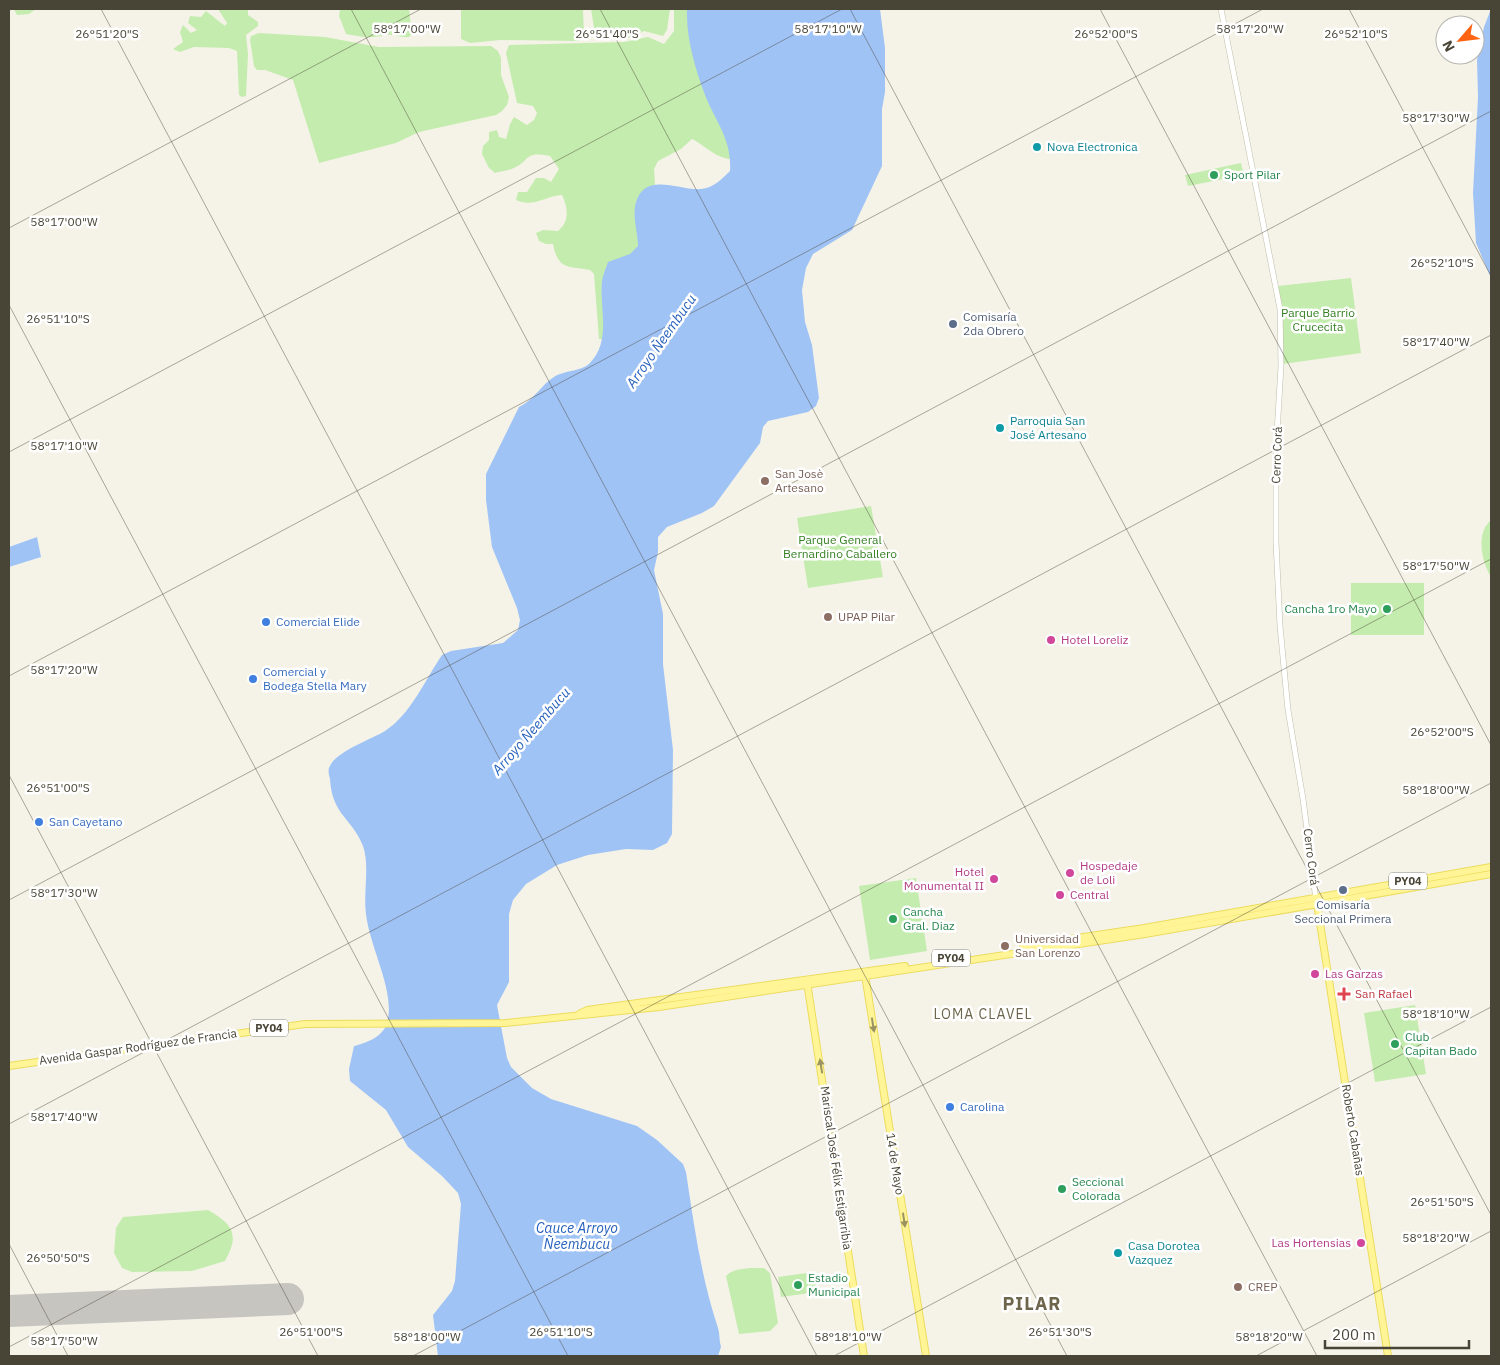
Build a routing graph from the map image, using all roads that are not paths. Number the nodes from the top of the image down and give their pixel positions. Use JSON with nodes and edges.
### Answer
{"nodes":[{"id":1,"x":1221,"y":9,"type":"edge"},
{"id":2,"x":1491,"y":867,"type":"edge"},
{"id":3,"x":1491,"y":874,"type":"edge"},
{"id":4,"x":1317,"y":901,"type":"junction"},
{"id":5,"x":865,"y":974,"type":"junction"},
{"id":6,"x":808,"y":983,"type":"junction"},
{"id":7,"x":9,"y":1066,"type":"edge"},
{"id":8,"x":864,"y":1356,"type":"edge"},
{"id":9,"x":926,"y":1356,"type":"edge"},
{"id":10,"x":1388,"y":1356,"type":"edge"}],
"edges":[{"from":1,"to":4,"type":"street","name":"Cerro Corá"},
{"from":2,"to":4,"type":"main road","number":"PY04"},
{"from":3,"to":4,"type":"main road","number":"PY04"},
{"from":4,"to":5,"type":"main road","number":"PY04"},
{"from":4,"to":10,"type":"main road","name":"Roberto Cabañas"},
{"from":5,"to":6,"type":"main road","number":"PY04"},
{"from":5,"to":9,"type":"main road","name":"14 de Mayo","one_way":true},
{"from":6,"to":7,"type":"main road","name":"Avenida Gaspar Rodríguez de Francia","number":"PY04"},
{"from":8,"to":6,"type":"main road","name":"Mariscal José Félix Estigarribia","one_way":true}]}
